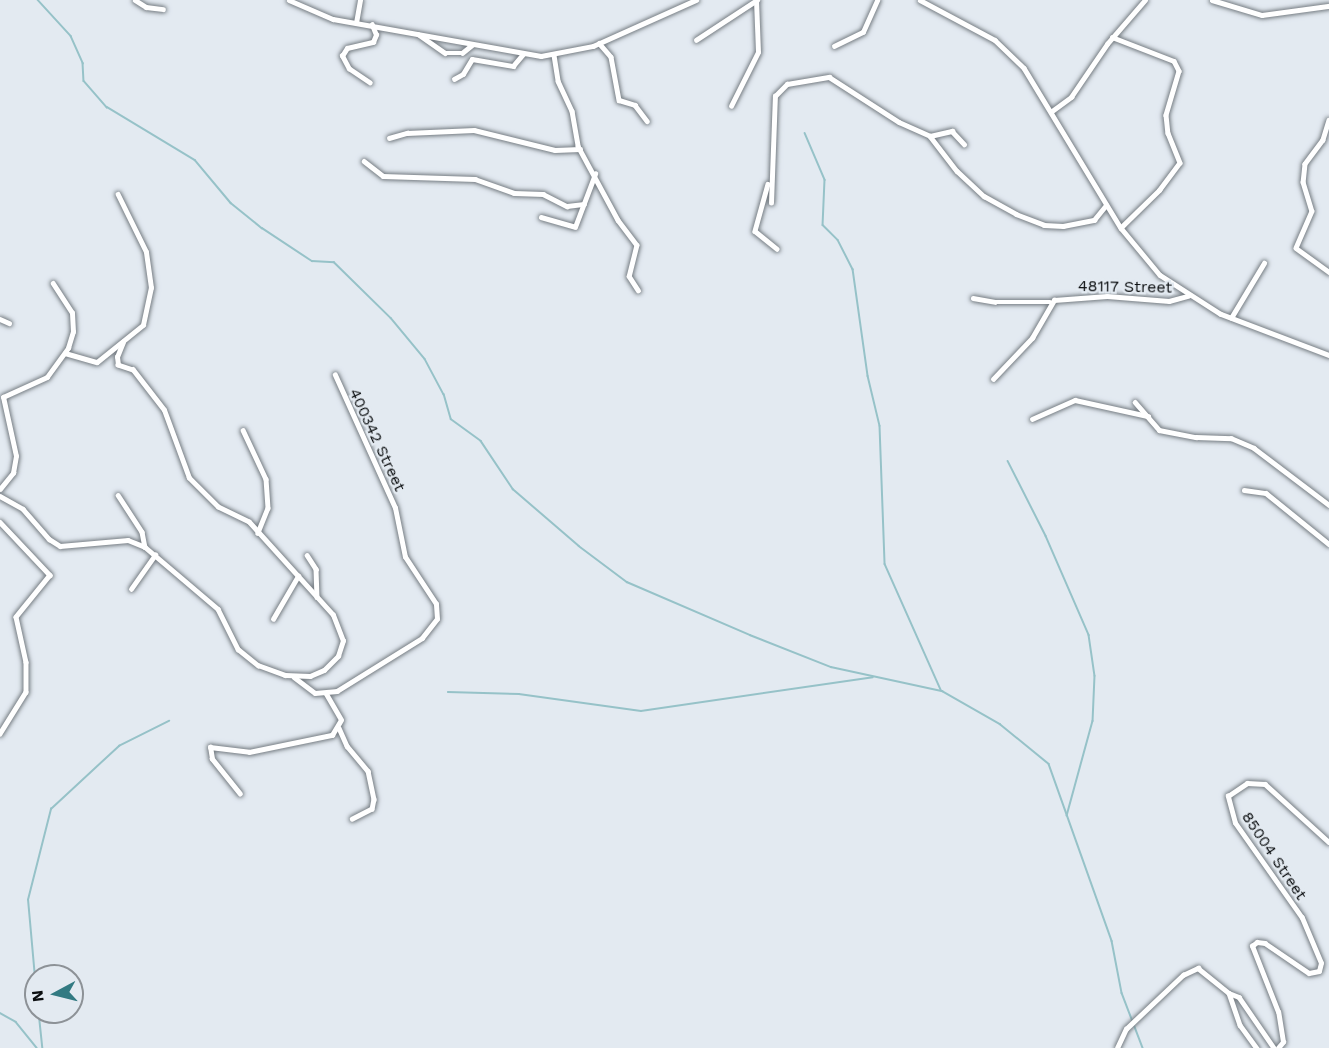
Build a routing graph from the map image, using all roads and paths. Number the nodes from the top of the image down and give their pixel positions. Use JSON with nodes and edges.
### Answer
{"nodes":[{"id":1,"x":135,"y":0,"type":"edge"},
{"id":2,"x":289,"y":0,"type":"edge"},
{"id":3,"x":360,"y":0,"type":"edge"},
{"id":4,"x":696,"y":0,"type":"edge"},
{"id":5,"x":756,"y":0,"type":"edge"},
{"id":6,"x":878,"y":0,"type":"edge"},
{"id":7,"x":920,"y":0,"type":"edge"},
{"id":8,"x":1145,"y":0,"type":"edge"},
{"id":9,"x":1212,"y":0,"type":"edge"},
{"id":10,"x":1329,"y":6,"type":"edge"},
{"id":11,"x":163,"y":9,"type":"dead end"},
{"id":12,"x":356,"y":23,"type":"junction"},
{"id":13,"x":372,"y":25,"type":"junction"},
{"id":14,"x":417,"y":33,"type":"junction"},
{"id":15,"x":1112,"y":37,"type":"junction"},
{"id":16,"x":696,"y":40,"type":"dead end"},
{"id":17,"x":599,"y":44,"type":"junction"},
{"id":18,"x":472,"y":45,"type":"junction"},
{"id":19,"x":834,"y":46,"type":"dead end"},
{"id":20,"x":522,"y":54,"type":"junction"},
{"id":21,"x":555,"y":56,"type":"junction"},
{"id":22,"x":454,"y":79,"type":"dead end"},
{"id":23,"x":370,"y":83,"type":"dead end"},
{"id":24,"x":731,"y":106,"type":"dead end"},
{"id":25,"x":1052,"y":111,"type":"junction"},
{"id":26,"x":1329,"y":120,"type":"edge"},
{"id":27,"x":647,"y":121,"type":"dead end"},
{"id":28,"x":930,"y":136,"type":"junction"},
{"id":29,"x":388,"y":138,"type":"dead end"},
{"id":30,"x":964,"y":144,"type":"dead end"},
{"id":31,"x":580,"y":149,"type":"junction"},
{"id":32,"x":364,"y":161,"type":"dead end"},
{"id":33,"x":595,"y":174,"type":"junction"},
{"id":34,"x":770,"y":181,"type":"junction"},
{"id":35,"x":118,"y":195,"type":"dead end"},
{"id":36,"x":771,"y":203,"type":"dead end"},
{"id":37,"x":584,"y":204,"type":"junction"},
{"id":38,"x":1106,"y":205,"type":"junction"},
{"id":39,"x":541,"y":217,"type":"dead end"},
{"id":40,"x":1120,"y":228,"type":"junction"},
{"id":41,"x":777,"y":249,"type":"dead end"},
{"id":42,"x":1264,"y":263,"type":"dead end"},
{"id":43,"x":1329,"y":272,"type":"edge"},
{"id":44,"x":53,"y":284,"type":"dead end"},
{"id":45,"x":638,"y":290,"type":"dead end"},
{"id":46,"x":1188,"y":296,"type":"junction"},
{"id":47,"x":973,"y":298,"type":"dead end"},
{"id":48,"x":1050,"y":302,"type":"junction"},
{"id":49,"x":1231,"y":318,"type":"junction"},
{"id":50,"x":0,"y":319,"type":"edge"},
{"id":51,"x":9,"y":323,"type":"dead end"},
{"id":52,"x":123,"y":342,"type":"junction"},
{"id":53,"x":65,"y":353,"type":"junction"},
{"id":54,"x":1329,"y":355,"type":"edge"},
{"id":55,"x":335,"y":375,"type":"dead end"},
{"id":56,"x":993,"y":379,"type":"dead end"},
{"id":57,"x":1135,"y":402,"type":"dead end"},
{"id":58,"x":1148,"y":416,"type":"junction"},
{"id":59,"x":1032,"y":419,"type":"dead end"},
{"id":60,"x":243,"y":430,"type":"dead end"},
{"id":61,"x":0,"y":489,"type":"edge"},
{"id":62,"x":1244,"y":490,"type":"dead end"},
{"id":63,"x":118,"y":495,"type":"dead end"},
{"id":64,"x":0,"y":496,"type":"edge"},
{"id":65,"x":1329,"y":506,"type":"edge"},
{"id":66,"x":0,"y":522,"type":"edge"},
{"id":67,"x":258,"y":533,"type":"junction"},
{"id":68,"x":1329,"y":544,"type":"edge"},
{"id":69,"x":145,"y":547,"type":"junction"},
{"id":70,"x":155,"y":555,"type":"junction"},
{"id":71,"x":307,"y":555,"type":"dead end"},
{"id":72,"x":298,"y":576,"type":"junction"},
{"id":73,"x":131,"y":589,"type":"dead end"},
{"id":74,"x":317,"y":597,"type":"junction"},
{"id":75,"x":273,"y":619,"type":"dead end"},
{"id":76,"x":294,"y":677,"type":"junction"},
{"id":77,"x":326,"y":693,"type":"junction"},
{"id":78,"x":339,"y":728,"type":"junction"},
{"id":79,"x":0,"y":734,"type":"edge"},
{"id":80,"x":240,"y":794,"type":"dead end"},
{"id":81,"x":352,"y":819,"type":"dead end"},
{"id":82,"x":1329,"y":842,"type":"edge"},
{"id":83,"x":1229,"y":993,"type":"junction"},
{"id":84,"x":1117,"y":1048,"type":"edge"},
{"id":85,"x":1257,"y":1048,"type":"edge"},
{"id":86,"x":1274,"y":1048,"type":"edge"},
{"id":87,"x":1278,"y":1048,"type":"edge"}],
"edges":[{"from":1,"to":11,"type":"street"},
{"from":2,"to":12,"type":"street"},
{"from":3,"to":12,"type":"street"},
{"from":4,"to":17,"type":"street"},
{"from":5,"to":16,"type":"street"},
{"from":5,"to":24,"type":"street"},
{"from":6,"to":19,"type":"street"},
{"from":7,"to":25,"type":"street"},
{"from":8,"to":15,"type":"street"},
{"from":9,"to":10,"type":"street"},
{"from":12,"to":13,"type":"street"},
{"from":13,"to":14,"type":"street"},
{"from":13,"to":23,"type":"street"},
{"from":14,"to":18,"type":"street"},
{"from":14,"to":18,"type":"street"},
{"from":15,"to":25,"type":"street"},
{"from":15,"to":40,"type":"street"},
{"from":17,"to":21,"type":"street"},
{"from":17,"to":27,"type":"street"},
{"from":18,"to":20,"type":"street"},
{"from":20,"to":21,"type":"street"},
{"from":20,"to":22,"type":"street"},
{"from":21,"to":31,"type":"street"},
{"from":25,"to":38,"type":"street"},
{"from":26,"to":43,"type":"street"},
{"from":28,"to":30,"type":"street"},
{"from":28,"to":34,"type":"street"},
{"from":28,"to":38,"type":"street"},
{"from":29,"to":31,"type":"street"},
{"from":31,"to":33,"type":"street"},
{"from":32,"to":37,"type":"street"},
{"from":33,"to":37,"type":"street"},
{"from":33,"to":45,"type":"street"},
{"from":34,"to":36,"type":"street"},
{"from":34,"to":41,"type":"street"},
{"from":35,"to":52,"type":"street"},
{"from":37,"to":39,"type":"street"},
{"from":38,"to":40,"type":"street"},
{"from":40,"to":46,"type":"street"},
{"from":42,"to":49,"type":"street"},
{"from":44,"to":53,"type":"street"},
{"from":46,"to":48,"type":"street","name":"48117 Street"},
{"from":46,"to":49,"type":"street"},
{"from":47,"to":48,"type":"street","name":"48117 Street"},
{"from":48,"to":56,"type":"street"},
{"from":49,"to":54,"type":"street"},
{"from":50,"to":51,"type":"street"},
{"from":52,"to":53,"type":"street"},
{"from":52,"to":67,"type":"street"},
{"from":53,"to":61,"type":"street"},
{"from":55,"to":77,"type":"street","name":"400342 Street"},
{"from":57,"to":58,"type":"street"},
{"from":58,"to":59,"type":"street"},
{"from":58,"to":65,"type":"street"},
{"from":60,"to":67,"type":"street"},
{"from":62,"to":68,"type":"street"},
{"from":63,"to":69,"type":"street"},
{"from":64,"to":69,"type":"street"},
{"from":66,"to":79,"type":"street"},
{"from":67,"to":72,"type":"street"},
{"from":69,"to":70,"type":"street"},
{"from":70,"to":73,"type":"street"},
{"from":70,"to":76,"type":"street"},
{"from":71,"to":74,"type":"street"},
{"from":72,"to":74,"type":"street"},
{"from":72,"to":75,"type":"street"},
{"from":74,"to":76,"type":"street"},
{"from":76,"to":77,"type":"street"},
{"from":77,"to":78,"type":"street"},
{"from":78,"to":80,"type":"street"},
{"from":78,"to":81,"type":"street"},
{"from":82,"to":87,"type":"street","name":"85004 Street"},
{"from":83,"to":84,"type":"street"},
{"from":83,"to":85,"type":"street"},
{"from":83,"to":86,"type":"street"}]}
